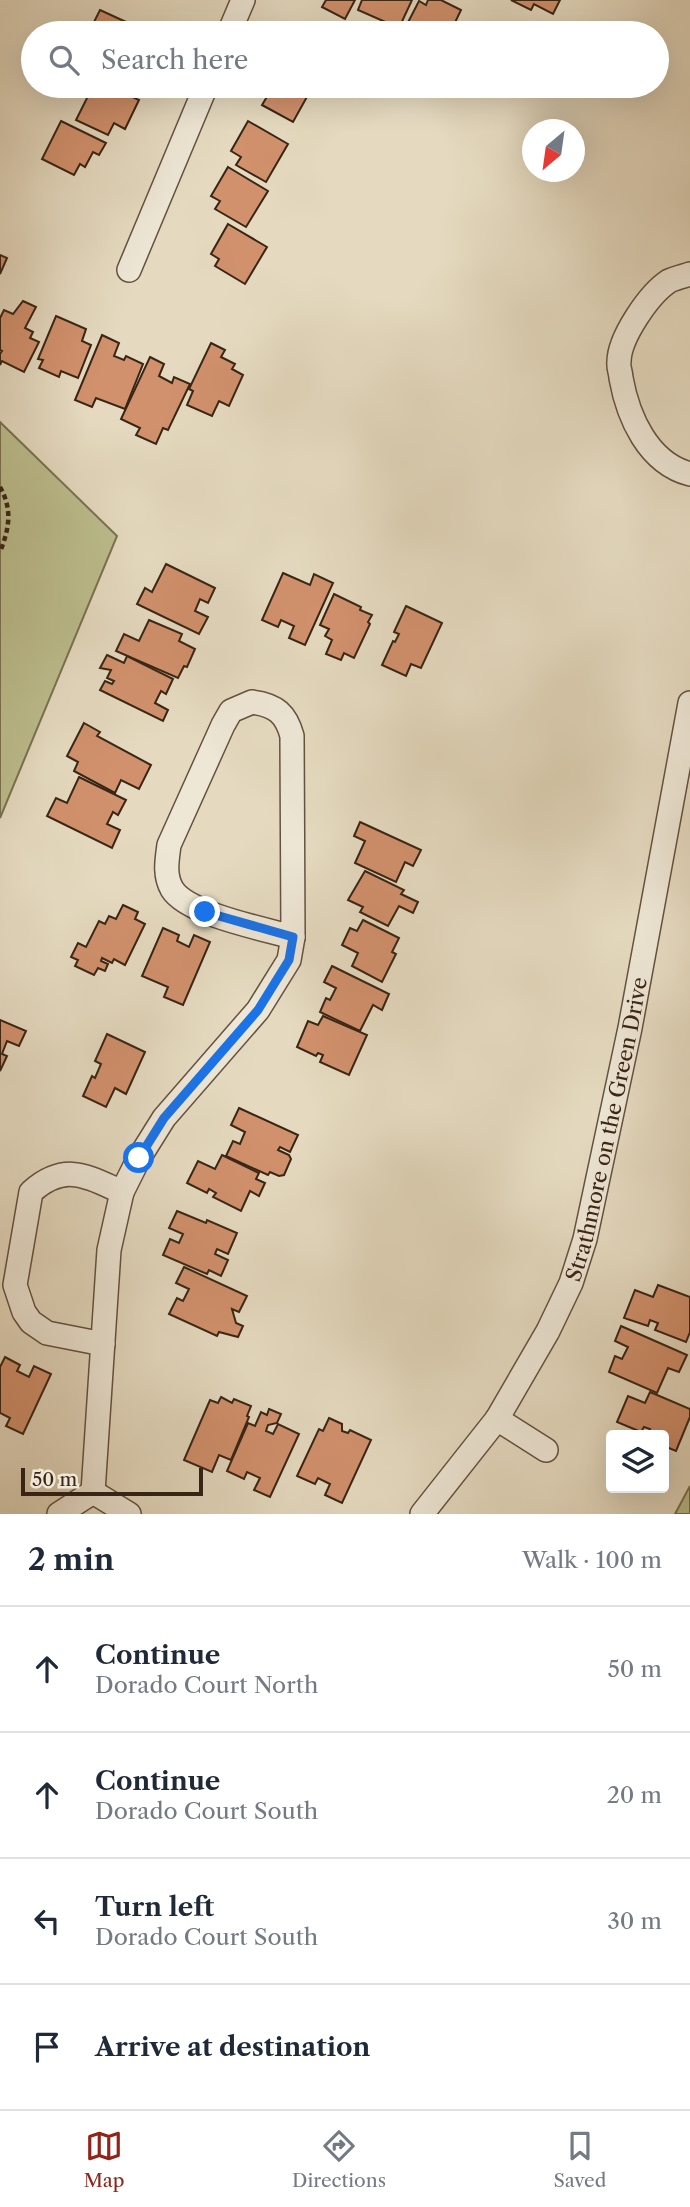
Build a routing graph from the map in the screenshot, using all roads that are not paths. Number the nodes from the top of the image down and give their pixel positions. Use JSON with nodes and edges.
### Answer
{"nodes":[{"id":1,"x":243,"y":0,"type":"edge"},
{"id":2,"x":234,"y":21,"type":"edge"},
{"id":3,"x":201,"y":98,"type":"edge"},
{"id":4,"x":129,"y":270,"type":"dead end"},
{"id":5,"x":690,"y":274,"type":"edge"},
{"id":6,"x":690,"y":474,"type":"edge"},
{"id":7,"x":690,"y":704,"type":"edge"},
{"id":8,"x":293,"y":937,"type":"junction"},
{"id":9,"x":122,"y":1192,"type":"junction"},
{"id":10,"x":103,"y":1344,"type":"junction"},
{"id":11,"x":496,"y":1419,"type":"junction"},
{"id":12,"x":546,"y":1450,"type":"dead end"},
{"id":13,"x":93,"y":1492,"type":"junction"},
{"id":14,"x":59,"y":1514,"type":"edge"},
{"id":15,"x":129,"y":1514,"type":"edge"},
{"id":16,"x":422,"y":1514,"type":"edge"}],
"edges":[{"from":1,"to":2,"type":"street"},
{"from":3,"to":4,"type":"street"},
{"from":5,"to":6,"type":"street"},
{"from":7,"to":11,"type":"street","name":"Strathmore on the Green Drive"},
{"from":8,"to":8,"type":"street"},
{"from":8,"to":9,"type":"street"},
{"from":9,"to":10,"type":"street"},
{"from":9,"to":10,"type":"street"},
{"from":10,"to":13,"type":"street"},
{"from":11,"to":12,"type":"street"},
{"from":11,"to":16,"type":"street","name":"Strathmore on the Green Drive"},
{"from":13,"to":14,"type":"street"},
{"from":13,"to":15,"type":"street"}]}
